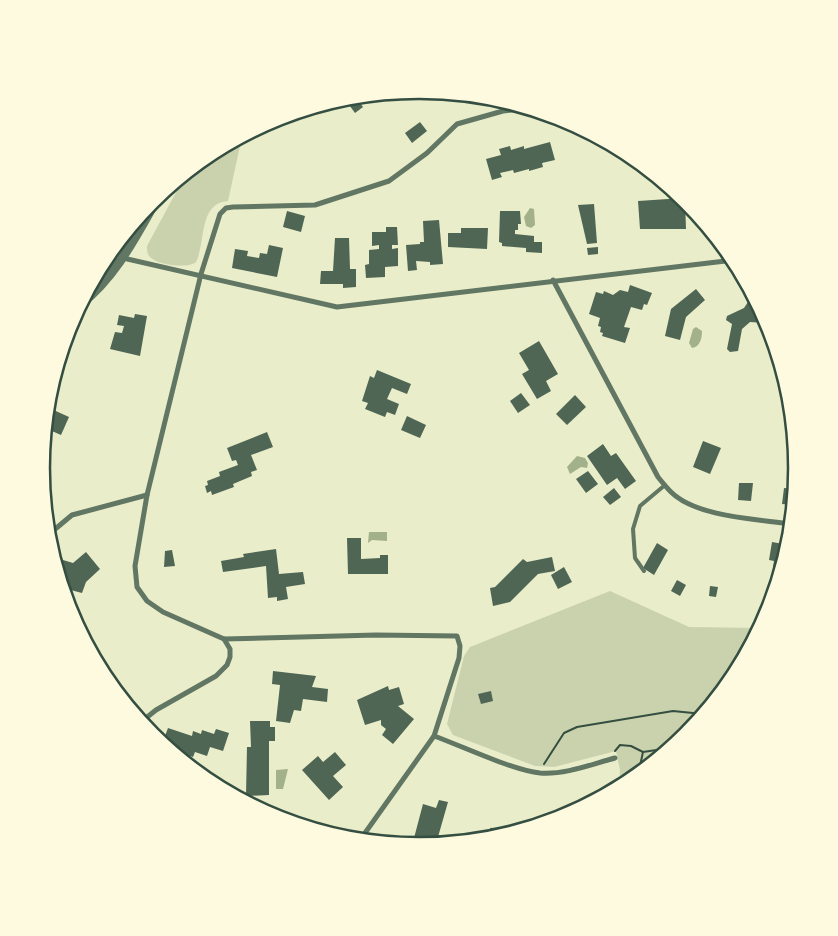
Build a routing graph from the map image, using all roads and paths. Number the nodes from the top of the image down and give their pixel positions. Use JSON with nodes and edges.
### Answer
{"nodes":[{"id":1,"x":510,"y":111,"type":"edge"},
{"id":2,"x":142,"y":225,"type":"edge"},
{"id":3,"x":123,"y":258,"type":"junction"},
{"id":4,"x":725,"y":261,"type":"edge"},
{"id":5,"x":200,"y":274,"type":"junction"},
{"id":6,"x":553,"y":280,"type":"junction"},
{"id":7,"x":93,"y":295,"type":"edge"},
{"id":8,"x":665,"y":485,"type":"junction"},
{"id":9,"x":147,"y":495,"type":"junction"},
{"id":10,"x":784,"y":523,"type":"edge"},
{"id":11,"x":55,"y":529,"type":"edge"},
{"id":12,"x":644,"y":571,"type":"dead end"},
{"id":13,"x":224,"y":639,"type":"junction"},
{"id":14,"x":694,"y":713,"type":"edge"},
{"id":15,"x":147,"y":717,"type":"edge"},
{"id":16,"x":434,"y":736,"type":"junction"},
{"id":17,"x":656,"y":750,"type":"edge"},
{"id":18,"x":643,"y":752,"type":"junction"},
{"id":19,"x":615,"y":758,"type":"joint"},
{"id":20,"x":641,"y":763,"type":"edge"},
{"id":21,"x":539,"y":773,"type":"junction"},
{"id":22,"x":365,"y":833,"type":"edge"}],
"edges":[{"from":1,"to":5,"type":"street"},
{"from":2,"to":3,"type":"street"},
{"from":3,"to":5,"type":"street"},
{"from":3,"to":7,"type":"street"},
{"from":4,"to":6,"type":"street"},
{"from":5,"to":6,"type":"street"},
{"from":5,"to":9,"type":"street"},
{"from":6,"to":8,"type":"street"},
{"from":8,"to":10,"type":"street"},
{"from":8,"to":12,"type":"lane"},
{"from":9,"to":11,"type":"street"},
{"from":9,"to":13,"type":"street"},
{"from":13,"to":15,"type":"street"},
{"from":13,"to":16,"type":"street"},
{"from":14,"to":21,"type":"path"},
{"from":16,"to":21,"type":"street"},
{"from":16,"to":22,"type":"street"},
{"from":17,"to":18,"type":"path"},
{"from":18,"to":19,"type":"path"},
{"from":18,"to":20,"type":"path"},
{"from":19,"to":21,"type":"street"}]}
